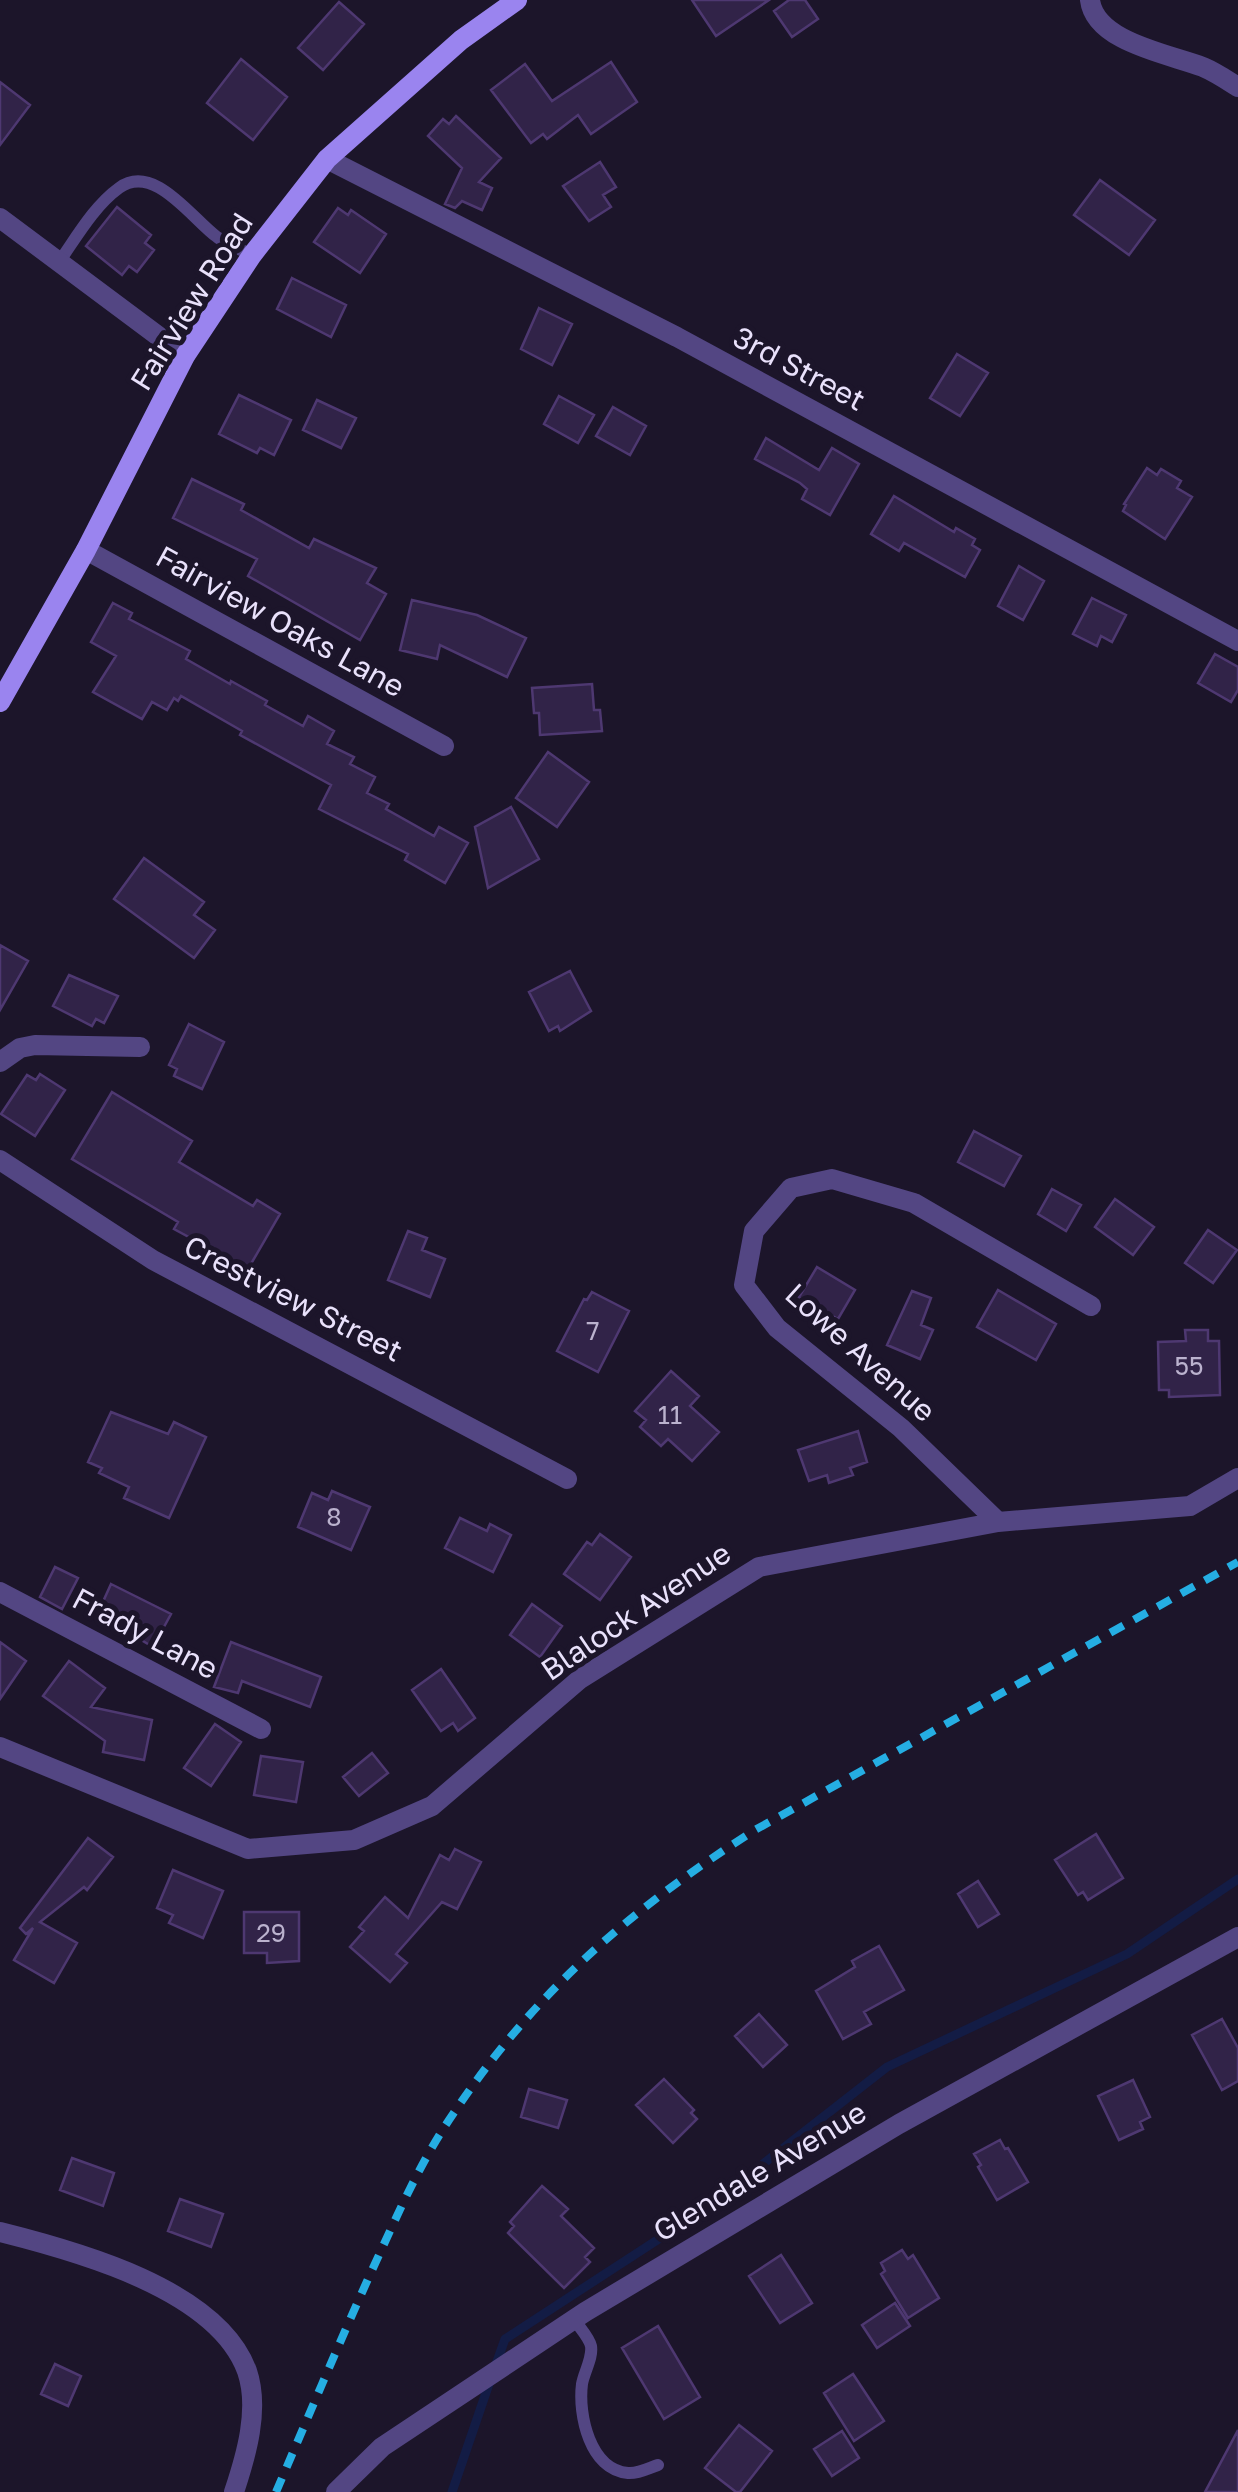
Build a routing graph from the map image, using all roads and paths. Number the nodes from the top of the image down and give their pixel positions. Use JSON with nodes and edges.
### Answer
{"nodes":[{"id":1,"x":517,"y":0,"type":"edge"},
{"id":2,"x":1090,"y":0,"type":"edge"},
{"id":3,"x":1238,"y":88,"type":"edge"},
{"id":4,"x":327,"y":159,"type":"junction"},
{"id":5,"x":0,"y":218,"type":"edge"},
{"id":6,"x":252,"y":255,"type":"junction"},
{"id":7,"x":59,"y":262,"type":"junction"},
{"id":8,"x":186,"y":356,"type":"junction"},
{"id":9,"x":86,"y":550,"type":"junction"},
{"id":10,"x":1238,"y":641,"type":"edge"},
{"id":11,"x":0,"y":702,"type":"edge"},
{"id":12,"x":444,"y":746,"type":"dead end"},
{"id":13,"x":140,"y":1047,"type":"dead end"},
{"id":14,"x":0,"y":1062,"type":"edge"},
{"id":15,"x":0,"y":1160,"type":"edge"},
{"id":16,"x":1092,"y":1306,"type":"dead end"},
{"id":17,"x":1238,"y":1478,"type":"edge"},
{"id":18,"x":567,"y":1479,"type":"dead end"},
{"id":19,"x":998,"y":1522,"type":"junction"},
{"id":20,"x":0,"y":1592,"type":"edge"},
{"id":21,"x":261,"y":1729,"type":"dead end"},
{"id":22,"x":0,"y":1748,"type":"edge"},
{"id":23,"x":1238,"y":1937,"type":"edge"},
{"id":24,"x":0,"y":2232,"type":"edge"},
{"id":25,"x":574,"y":2320,"type":"junction"},
{"id":26,"x":658,"y":2465,"type":"dead end"},
{"id":27,"x":234,"y":2492,"type":"edge"},
{"id":28,"x":336,"y":2492,"type":"edge"}],
"edges":[{"from":1,"to":4,"type":"main road","name":"Fairview Road"},
{"from":2,"to":3,"type":"street"},
{"from":4,"to":6,"type":"main road","name":"Fairview Road"},
{"from":4,"to":10,"type":"street","name":"3rd Street"},
{"from":5,"to":7,"type":"street"},
{"from":6,"to":7,"type":"lane"},
{"from":6,"to":8,"type":"main road","name":"Fairview Road"},
{"from":7,"to":8,"type":"street"},
{"from":8,"to":9,"type":"main road","name":"Fairview Road"},
{"from":9,"to":11,"type":"main road","name":"Fairview Road"},
{"from":9,"to":12,"type":"street","name":"Fairview Oaks Lane"},
{"from":13,"to":14,"type":"street"},
{"from":15,"to":18,"type":"street","name":"Crestview Street"},
{"from":16,"to":19,"type":"street","name":"Lowe Avenue"},
{"from":17,"to":19,"type":"street","name":"Blalock Avenue"},
{"from":19,"to":22,"type":"street","name":"Blalock Avenue"},
{"from":20,"to":21,"type":"street","name":"Frady Lane"},
{"from":23,"to":25,"type":"street","name":"Glendale Avenue"},
{"from":24,"to":27,"type":"street"},
{"from":25,"to":26,"type":"lane"},
{"from":25,"to":28,"type":"street","name":"Glendale Avenue"}]}
